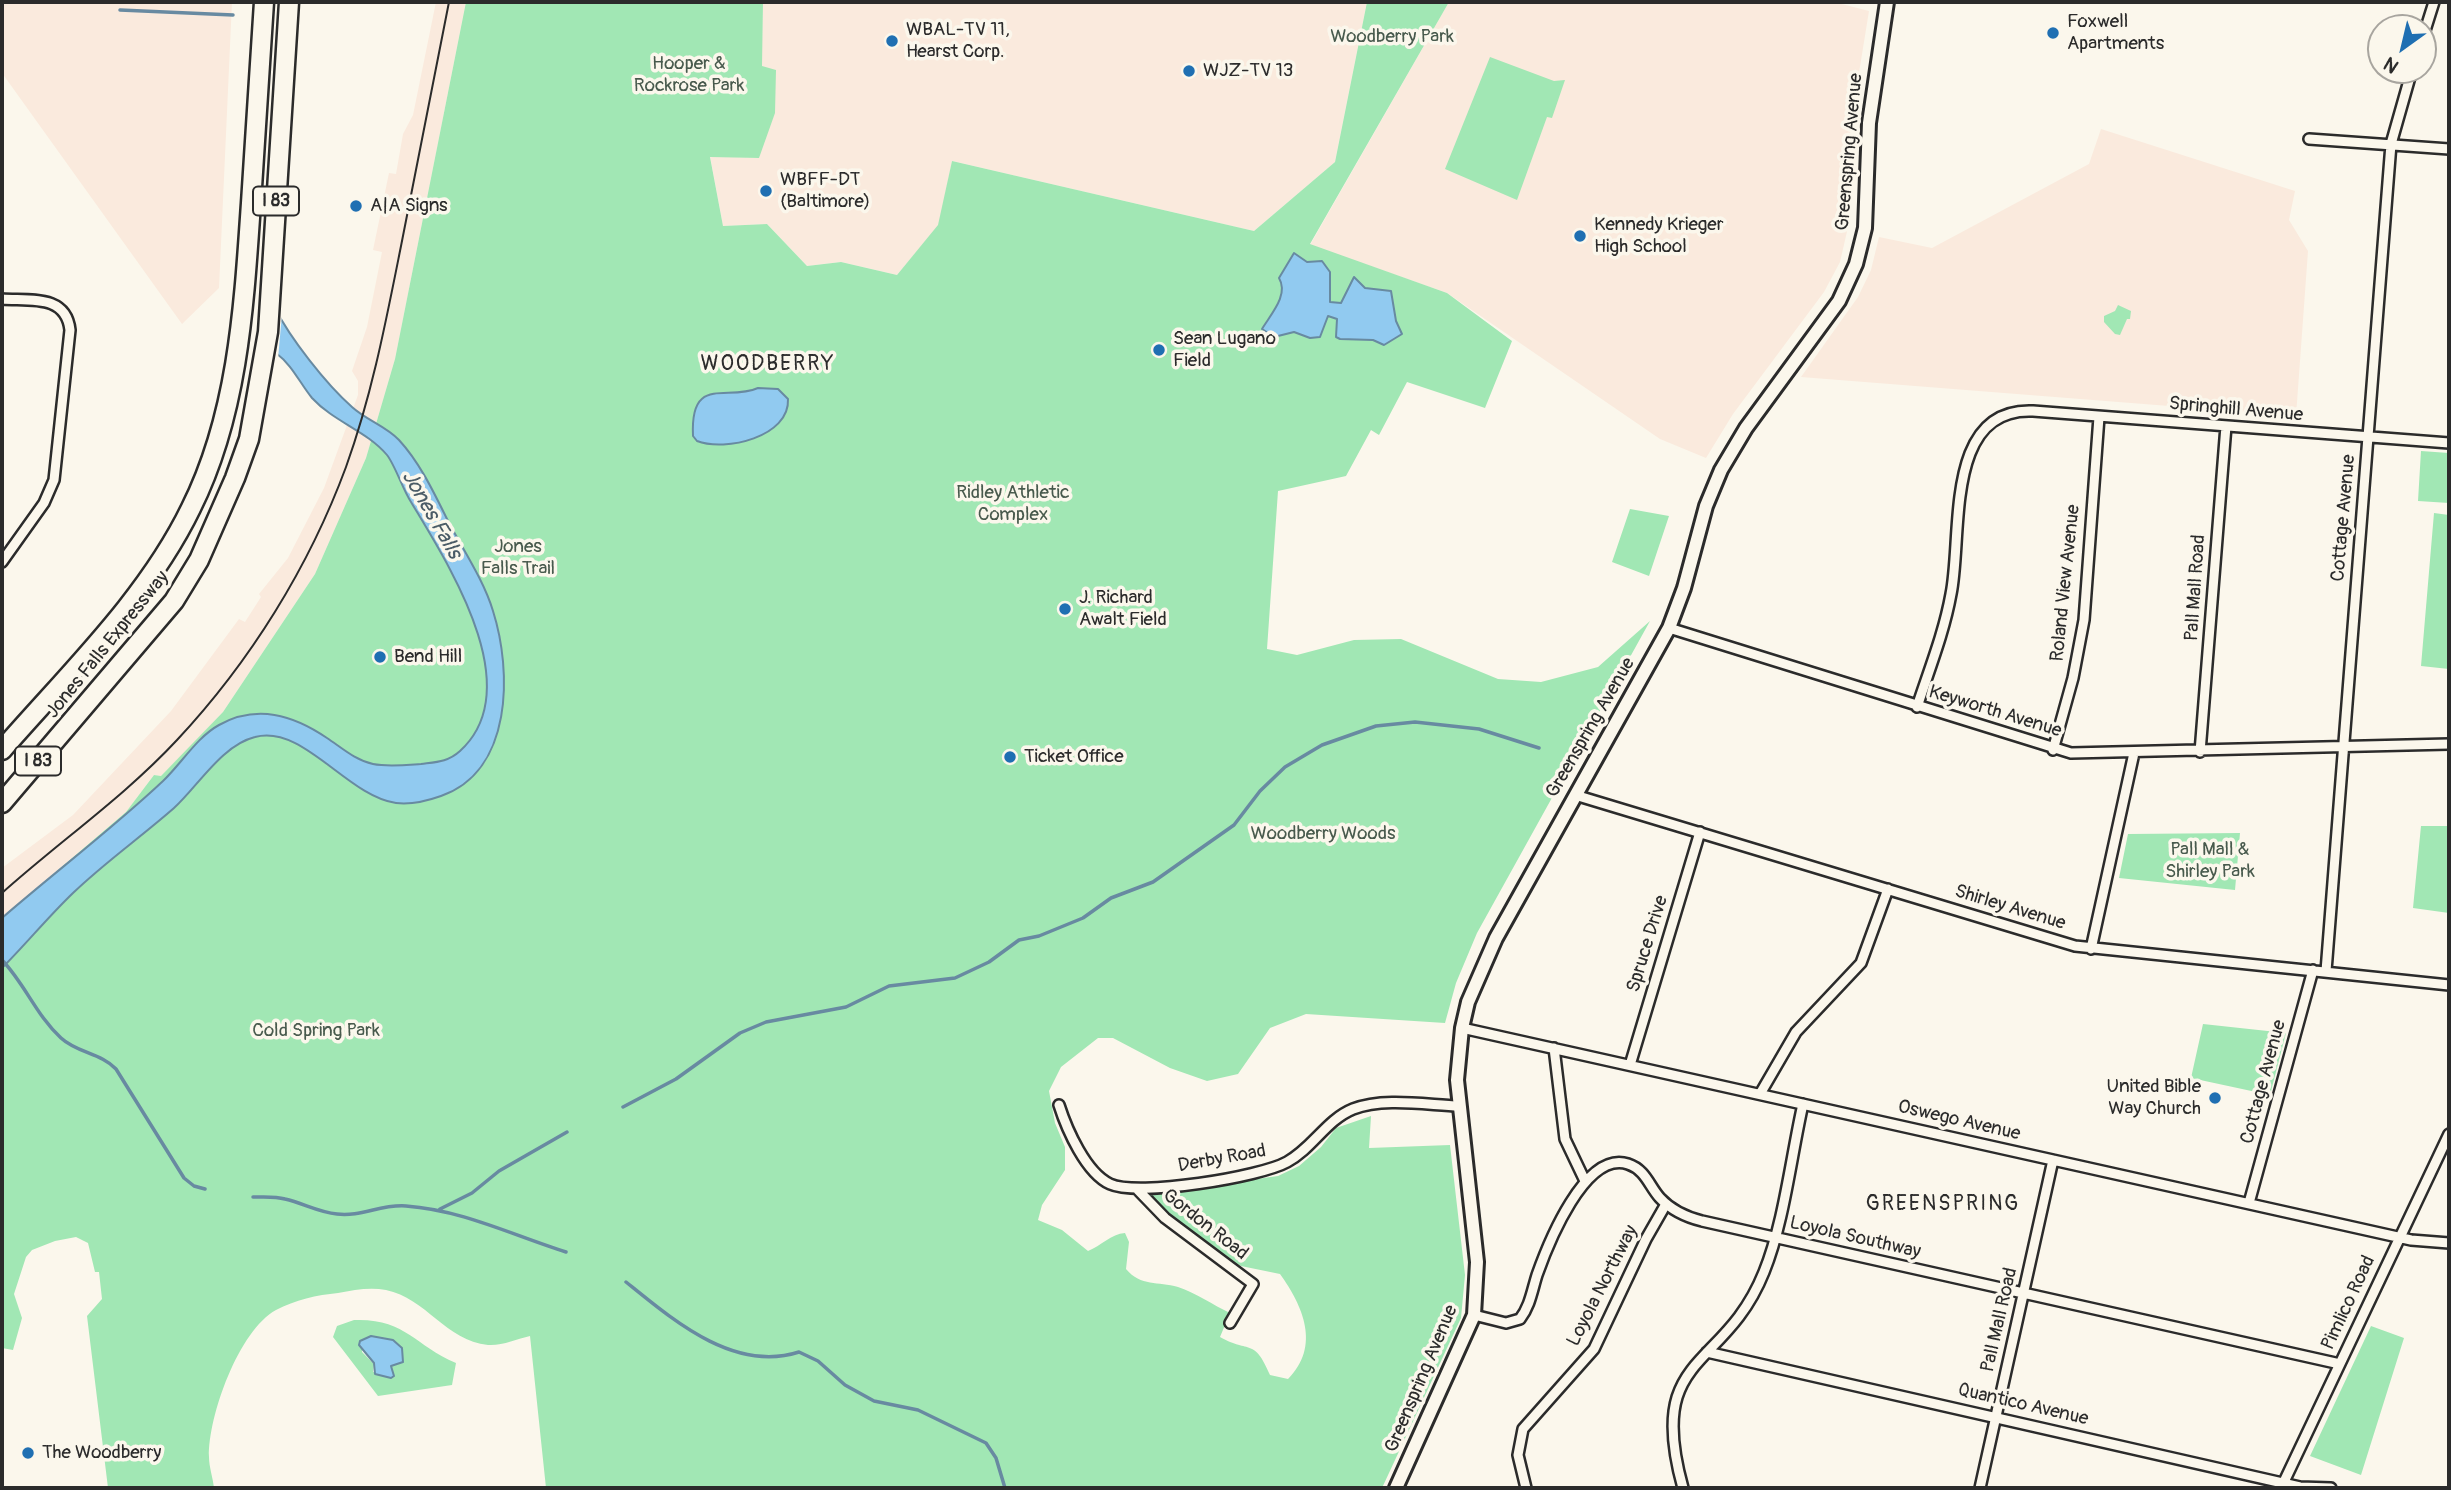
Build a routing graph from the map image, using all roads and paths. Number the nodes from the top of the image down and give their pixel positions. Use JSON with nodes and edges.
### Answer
{"nodes":[{"id":1,"x":264,"y":2,"type":"edge"},
{"id":2,"x":289,"y":2,"type":"edge"},
{"id":3,"x":1887,"y":2,"type":"edge"},
{"id":4,"x":2408,"y":84,"type":"edge"},
{"id":5,"x":2309,"y":139,"type":"dead end"},
{"id":6,"x":2390,"y":144,"type":"junction"},
{"id":7,"x":2449,"y":149,"type":"edge"},
{"id":8,"x":2,"y":299,"type":"edge"},
{"id":9,"x":2099,"y":416,"type":"junction"},
{"id":10,"x":2226,"y":426,"type":"junction"},
{"id":11,"x":2368,"y":436,"type":"junction"},
{"id":12,"x":2449,"y":443,"type":"edge"},
{"id":13,"x":2,"y":562,"type":"edge"},
{"id":14,"x":1669,"y":628,"type":"junction"},
{"id":15,"x":1917,"y":707,"type":"junction"},
{"id":16,"x":2449,"y":744,"type":"edge"},
{"id":17,"x":2344,"y":747,"type":"junction"},
{"id":18,"x":2,"y":750,"type":"edge"},
{"id":19,"x":2053,"y":750,"type":"junction"},
{"id":20,"x":2200,"y":752,"type":"junction"},
{"id":21,"x":2134,"y":754,"type":"junction"},
{"id":22,"x":1576,"y":795,"type":"junction"},
{"id":23,"x":2,"y":803,"type":"edge"},
{"id":24,"x":1700,"y":832,"type":"junction"},
{"id":25,"x":1888,"y":889,"type":"junction"},
{"id":26,"x":2091,"y":949,"type":"junction"},
{"id":27,"x":2313,"y":970,"type":"junction"},
{"id":28,"x":2326,"y":971,"type":"junction"},
{"id":29,"x":2449,"y":985,"type":"edge"},
{"id":30,"x":1462,"y":1028,"type":"junction"},
{"id":31,"x":1554,"y":1048,"type":"junction"},
{"id":32,"x":1630,"y":1065,"type":"junction"},
{"id":33,"x":1760,"y":1094,"type":"junction"},
{"id":34,"x":1803,"y":1104,"type":"junction"},
{"id":35,"x":1059,"y":1105,"type":"dead end"},
{"id":36,"x":1459,"y":1106,"type":"junction"},
{"id":37,"x":2449,"y":1134,"type":"edge"},
{"id":38,"x":2053,"y":1160,"type":"junction"},
{"id":39,"x":1585,"y":1181,"type":"junction"},
{"id":40,"x":1137,"y":1189,"type":"junction"},
{"id":41,"x":2249,"y":1203,"type":"junction"},
{"id":42,"x":1666,"y":1204,"type":"junction"},
{"id":43,"x":2399,"y":1237,"type":"junction"},
{"id":44,"x":1774,"y":1238,"type":"junction"},
{"id":45,"x":2449,"y":1243,"type":"edge"},
{"id":46,"x":2024,"y":1294,"type":"junction"},
{"id":47,"x":1474,"y":1315,"type":"junction"},
{"id":48,"x":1230,"y":1324,"type":"dead end"},
{"id":49,"x":1707,"y":1352,"type":"junction"},
{"id":50,"x":2340,"y":1364,"type":"junction"},
{"id":51,"x":1996,"y":1417,"type":"junction"},
{"id":52,"x":2283,"y":1486,"type":"edge"},
{"id":53,"x":1396,"y":1488,"type":"edge"},
{"id":54,"x":1526,"y":1488,"type":"edge"},
{"id":55,"x":1684,"y":1488,"type":"edge"},
{"id":56,"x":1980,"y":1488,"type":"edge"},
{"id":57,"x":2331,"y":1488,"type":"edge"}],
"edges":[{"from":1,"to":18,"type":"highway","name":"Jones Falls Expressway","number":"I 83"},
{"from":2,"to":23,"type":"highway","name":"Jones Falls Expressway","number":"I 83"},
{"from":3,"to":14,"type":"main road","name":"Greenspring Avenue"},
{"from":4,"to":6,"type":"street","name":"Cottage Avenue"},
{"from":5,"to":6,"type":"street"},
{"from":6,"to":7,"type":"street"},
{"from":6,"to":11,"type":"street","name":"Cottage Avenue"},
{"from":8,"to":13,"type":"street"},
{"from":9,"to":10,"type":"street","name":"Springhill Avenue"},
{"from":9,"to":15,"type":"street","name":"Springhill Avenue"},
{"from":9,"to":19,"type":"street","name":"Roland View Avenue"},
{"from":10,"to":11,"type":"street","name":"Springhill Avenue"},
{"from":10,"to":20,"type":"street","name":"Pall Mall Road"},
{"from":11,"to":12,"type":"street","name":"Springhill Avenue"},
{"from":11,"to":17,"type":"street","name":"Cottage Avenue"},
{"from":14,"to":15,"type":"street","name":"Keyworth Avenue"},
{"from":14,"to":22,"type":"main road","name":"Greenspring Avenue"},
{"from":15,"to":19,"type":"street","name":"Keyworth Avenue"},
{"from":16,"to":17,"type":"street","name":"Keyworth Avenue"},
{"from":17,"to":20,"type":"street","name":"Keyworth Avenue"},
{"from":17,"to":28,"type":"street","name":"Cottage Avenue"},
{"from":19,"to":21,"type":"street","name":"Keyworth Avenue"},
{"from":20,"to":21,"type":"street","name":"Keyworth Avenue"},
{"from":21,"to":26,"type":"street"},
{"from":22,"to":24,"type":"street","name":"Shirley Avenue"},
{"from":22,"to":30,"type":"main road","name":"Greenspring Avenue"},
{"from":24,"to":25,"type":"street","name":"Shirley Avenue"},
{"from":24,"to":32,"type":"street","name":"Spruce Drive"},
{"from":25,"to":26,"type":"street","name":"Shirley Avenue"},
{"from":25,"to":33,"type":"street"},
{"from":26,"to":27,"type":"street","name":"Shirley Avenue"},
{"from":27,"to":28,"type":"street","name":"Shirley Avenue"},
{"from":27,"to":41,"type":"street","name":"Cottage Avenue"},
{"from":28,"to":29,"type":"street","name":"Shirley Avenue"},
{"from":30,"to":31,"type":"street","name":"Oswego Avenue"},
{"from":30,"to":36,"type":"main road","name":"Greenspring Avenue"},
{"from":31,"to":32,"type":"street","name":"Oswego Avenue"},
{"from":31,"to":39,"type":"street"},
{"from":32,"to":33,"type":"street","name":"Oswego Avenue"},
{"from":33,"to":34,"type":"street","name":"Oswego Avenue"},
{"from":34,"to":38,"type":"street","name":"Oswego Avenue"},
{"from":34,"to":44,"type":"street"},
{"from":35,"to":40,"type":"street"},
{"from":36,"to":40,"type":"street","name":"Derby Road"},
{"from":36,"to":47,"type":"main road","name":"Greenspring Avenue"},
{"from":37,"to":43,"type":"street","name":"Pimlico Road"},
{"from":38,"to":41,"type":"street","name":"Oswego Avenue"},
{"from":38,"to":46,"type":"street","name":"Pall Mall Road"},
{"from":39,"to":42,"type":"street","name":"Loyola Southway"},
{"from":39,"to":47,"type":"street"},
{"from":40,"to":48,"type":"street","name":"Gordon Road"},
{"from":41,"to":43,"type":"street","name":"Oswego Avenue"},
{"from":42,"to":44,"type":"street","name":"Loyola Southway"},
{"from":42,"to":54,"type":"street","name":"Loyola Northway"},
{"from":43,"to":45,"type":"street","name":"Oswego Avenue"},
{"from":43,"to":50,"type":"street","name":"Pimlico Road"},
{"from":44,"to":46,"type":"street","name":"Loyola Southway"},
{"from":44,"to":49,"type":"street"},
{"from":46,"to":50,"type":"street","name":"Loyola Southway"},
{"from":46,"to":51,"type":"street","name":"Pall Mall Road"},
{"from":47,"to":53,"type":"main road","name":"Greenspring Avenue"},
{"from":49,"to":51,"type":"street","name":"Quantico Avenue"},
{"from":49,"to":55,"type":"street"},
{"from":50,"to":52,"type":"street","name":"Pimlico Road"},
{"from":51,"to":52,"type":"street","name":"Quantico Avenue"},
{"from":51,"to":56,"type":"street","name":"Pall Mall Road"},
{"from":52,"to":57,"type":"street","name":"Quantico Avenue"}]}
